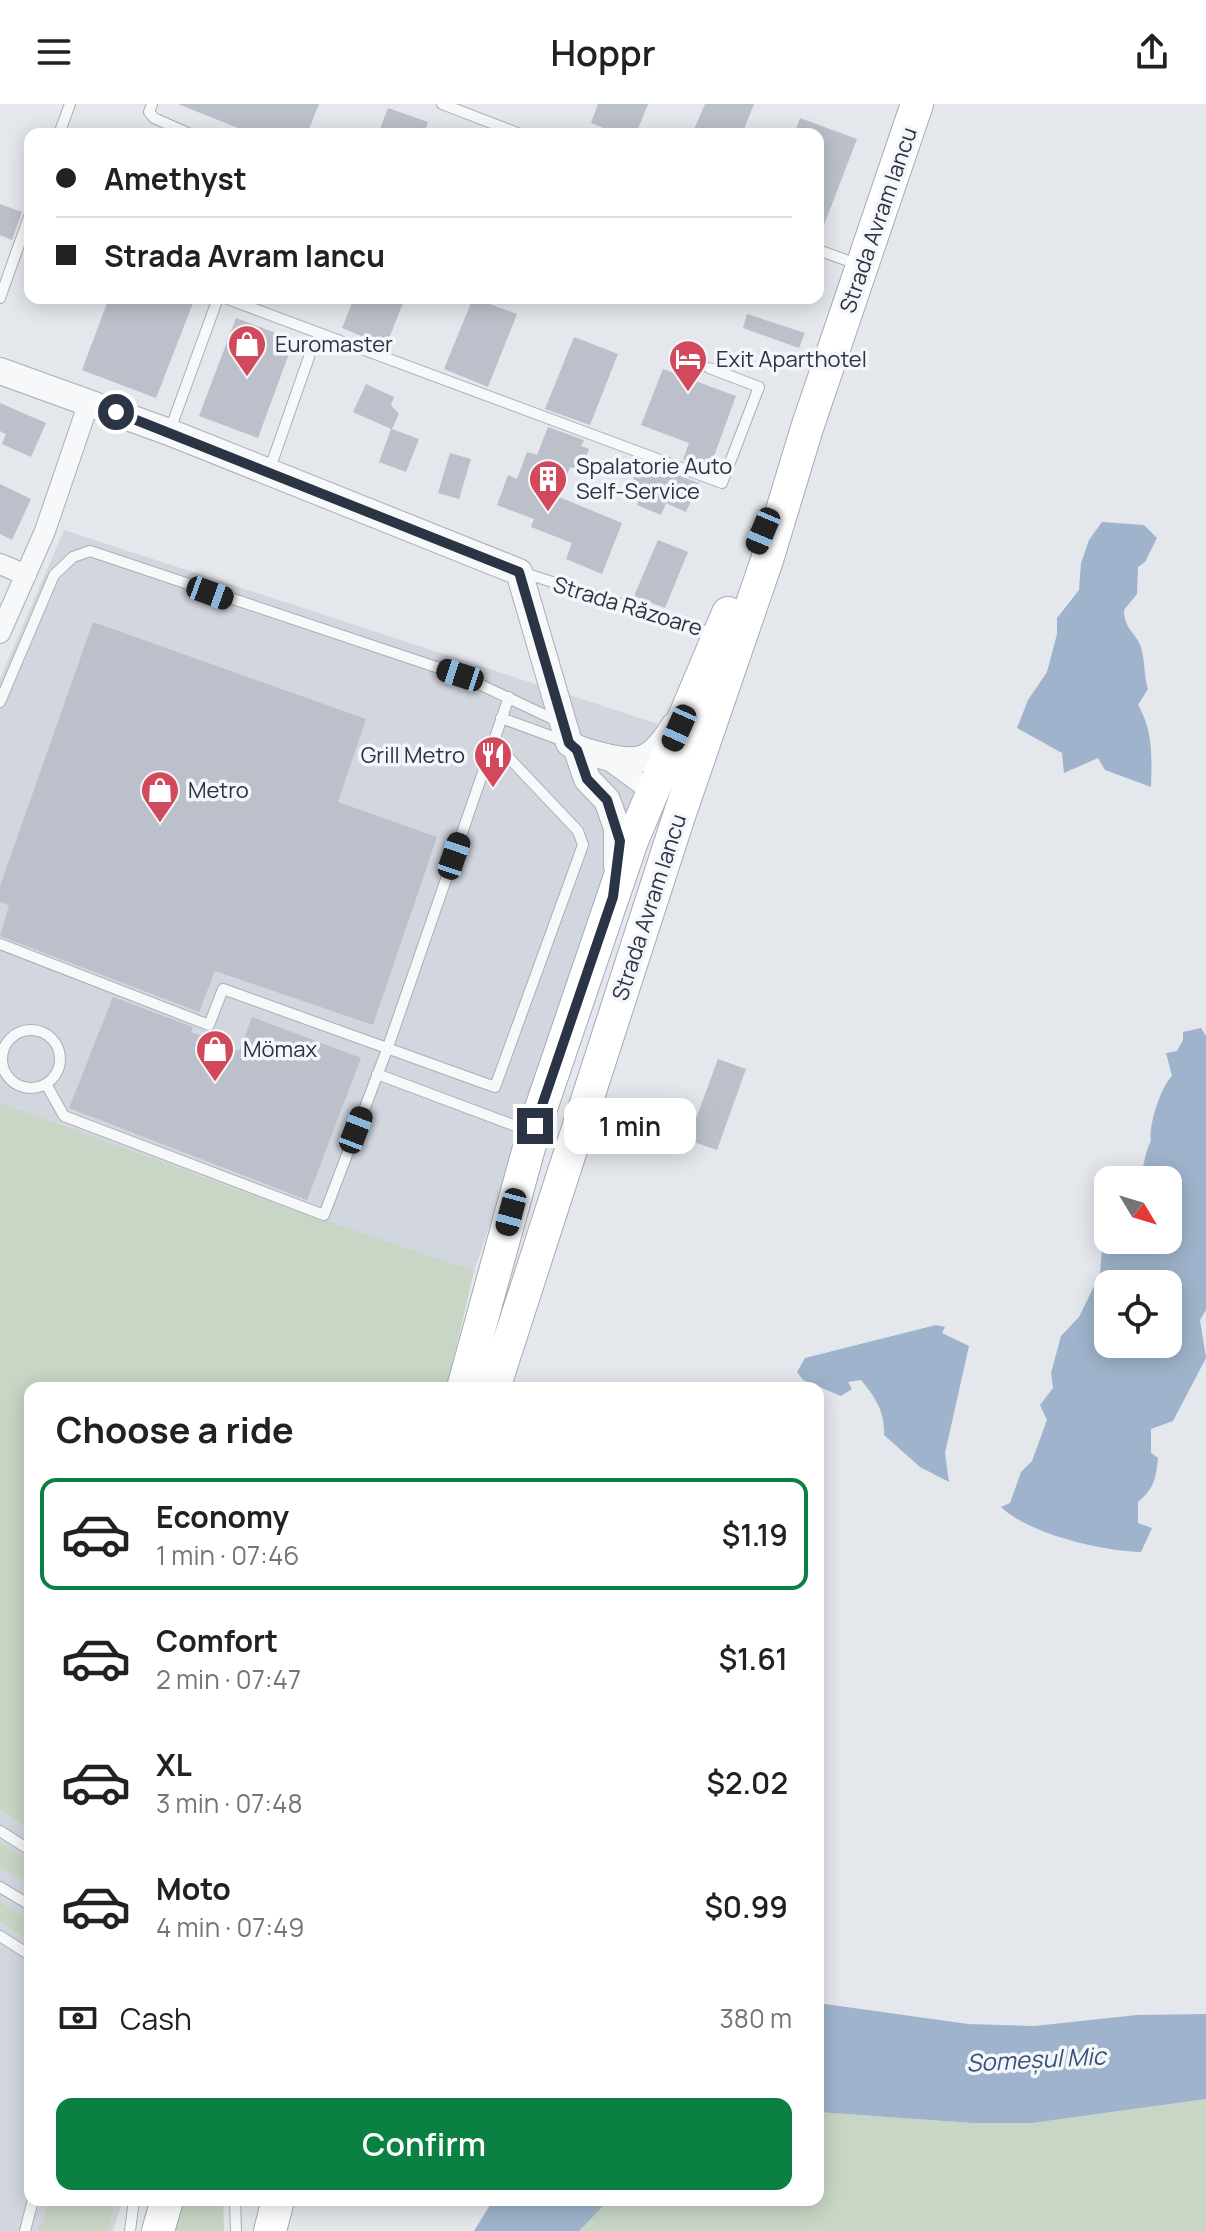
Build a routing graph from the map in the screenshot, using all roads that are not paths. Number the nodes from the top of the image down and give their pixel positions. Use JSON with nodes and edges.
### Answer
{"nodes":[{"id":1,"x":70,"y":104,"type":"edge"},
{"id":2,"x":152,"y":104,"type":"edge"},
{"id":3,"x":442,"y":104,"type":"edge"},
{"id":4,"x":917,"y":104,"type":"edge"},
{"id":5,"x":61,"y":128,"type":"edge"},
{"id":6,"x":176,"y":128,"type":"edge"},
{"id":7,"x":504,"y":128,"type":"edge"},
{"id":8,"x":24,"y":231,"type":"edge"},
{"id":9,"x":824,"y":252,"type":"edge"},
{"id":10,"x":862,"y":267,"type":"junction"},
{"id":11,"x":0,"y":298,"type":"edge"},
{"id":12,"x":216,"y":304,"type":"edge"},
{"id":13,"x":241,"y":304,"type":"edge"},
{"id":14,"x":309,"y":357,"type":"dead end"},
{"id":15,"x":709,"y":368,"type":"dead end"},
{"id":16,"x":0,"y":371,"type":"edge"},
{"id":17,"x":89,"y":402,"type":"junction"},
{"id":18,"x":807,"y":428,"type":"junction"},
{"id":19,"x":169,"y":432,"type":"junction"},
{"id":20,"x":269,"y":471,"type":"junction"},
{"id":21,"x":0,"y":564,"type":"edge"},
{"id":22,"x":519,"y":572,"type":"junction"},
{"id":23,"x":26,"y":575,"type":"junction"},
{"id":24,"x":0,"y":633,"type":"edge"},
{"id":25,"x":719,"y":635,"type":"junction"},
{"id":26,"x":509,"y":697,"type":"junction"},
{"id":27,"x":0,"y":702,"type":"edge"},
{"id":28,"x":690,"y":703,"type":"junction"},
{"id":29,"x":501,"y":718,"type":"junction"},
{"id":30,"x":493,"y":741,"type":"junction"},
{"id":31,"x":573,"y":746,"type":"junction"},
{"id":32,"x":604,"y":756,"type":"junction"},
{"id":33,"x":607,"y":800,"type":"junction"},
{"id":34,"x":647,"y":802,"type":"junction"},
{"id":35,"x":613,"y":897,"type":"junction"},
{"id":36,"x":0,"y":944,"type":"edge"},
{"id":37,"x":388,"y":1047,"type":"junction"},
{"id":38,"x":377,"y":1074,"type":"junction"},
{"id":39,"x":46,"y":1084,"type":"junction"},
{"id":40,"x":533,"y":1133,"type":"junction"},
{"id":41,"x":465,"y":1382,"type":"edge"},
{"id":42,"x":496,"y":1382,"type":"edge"},
{"id":43,"x":0,"y":1831,"type":"edge"},
{"id":44,"x":24,"y":1846,"type":"edge"},
{"id":45,"x":0,"y":1887,"type":"edge"},
{"id":46,"x":24,"y":1901,"type":"edge"},
{"id":47,"x":0,"y":1936,"type":"edge"},
{"id":48,"x":24,"y":1951,"type":"edge"},
{"id":49,"x":32,"y":2206,"type":"edge"},
{"id":50,"x":133,"y":2206,"type":"edge"},
{"id":51,"x":150,"y":2206,"type":"edge"},
{"id":52,"x":165,"y":2206,"type":"edge"},
{"id":53,"x":235,"y":2206,"type":"edge"},
{"id":54,"x":257,"y":2206,"type":"edge"},
{"id":55,"x":276,"y":2206,"type":"edge"},
{"id":56,"x":25,"y":2231,"type":"edge"},
{"id":57,"x":130,"y":2231,"type":"edge"},
{"id":58,"x":143,"y":2231,"type":"edge"},
{"id":59,"x":158,"y":2231,"type":"edge"},
{"id":60,"x":236,"y":2231,"type":"edge"},
{"id":61,"x":258,"y":2231,"type":"edge"},
{"id":62,"x":270,"y":2231,"type":"edge"}],
"edges":[{"from":1,"to":5,"type":"lane"},
{"from":2,"to":6,"type":"lane"},
{"from":3,"to":7,"type":"lane"},
{"from":4,"to":10,"type":"main road","name":"Strada Avram Iancu"},
{"from":8,"to":11,"type":"lane"},
{"from":9,"to":10,"type":"lane"},
{"from":10,"to":18,"type":"main road","name":"Strada Avram Iancu"},
{"from":12,"to":19,"type":"lane"},
{"from":13,"to":15,"type":"lane"},
{"from":14,"to":20,"type":"lane"},
{"from":16,"to":17,"type":"street","name":"Strada Răzoare"},
{"from":17,"to":19,"type":"street","name":"Strada Răzoare"},
{"from":17,"to":23,"type":"street"},
{"from":18,"to":25,"type":"main road","name":"Strada Avram Iancu"},
{"from":18,"to":42,"type":"main road","name":"Strada Avram Iancu"},
{"from":19,"to":20,"type":"street","name":"Strada Răzoare"},
{"from":20,"to":22,"type":"street","name":"Strada Răzoare"},
{"from":21,"to":23,"type":"street"},
{"from":22,"to":25,"type":"lane","name":"Strada Răzoare"},
{"from":22,"to":31,"type":"street"},
{"from":23,"to":24,"type":"street"},
{"from":25,"to":28,"type":"main road","name":"Strada Avram Iancu"},
{"from":26,"to":27,"type":"lane"},
{"from":26,"to":29,"type":"lane"},
{"from":26,"to":31,"type":"lane"},
{"from":28,"to":32,"type":"street"},
{"from":28,"to":34,"type":"main road","name":"Strada Avram Iancu"},
{"from":29,"to":30,"type":"lane"},
{"from":29,"to":31,"type":"lane"},
{"from":30,"to":37,"type":"lane"},
{"from":30,"to":37,"type":"lane"},
{"from":31,"to":32,"type":"street"},
{"from":31,"to":33,"type":"street"},
{"from":32,"to":34,"type":"street"},
{"from":33,"to":34,"type":"street"},
{"from":33,"to":35,"type":"street"},
{"from":34,"to":35,"type":"main road","name":"Strada Avram Iancu"},
{"from":35,"to":40,"type":"main road","name":"Strada Avram Iancu"},
{"from":36,"to":37,"type":"lane"},
{"from":37,"to":38,"type":"lane"},
{"from":38,"to":39,"type":"lane"},
{"from":38,"to":40,"type":"lane"},
{"from":39,"to":39,"type":"lane"},
{"from":40,"to":41,"type":"main road","name":"Strada Avram Iancu"},
{"from":43,"to":44,"type":"lane"},
{"from":45,"to":46,"type":"lane"},
{"from":47,"to":48,"type":"lane"},
{"from":49,"to":56,"type":"lane"},
{"from":50,"to":57,"type":"lane"},
{"from":51,"to":58,"type":"main road"},
{"from":52,"to":59,"type":"main road"},
{"from":53,"to":60,"type":"lane"},
{"from":54,"to":61,"type":"main road"},
{"from":55,"to":62,"type":"main road"}]}
